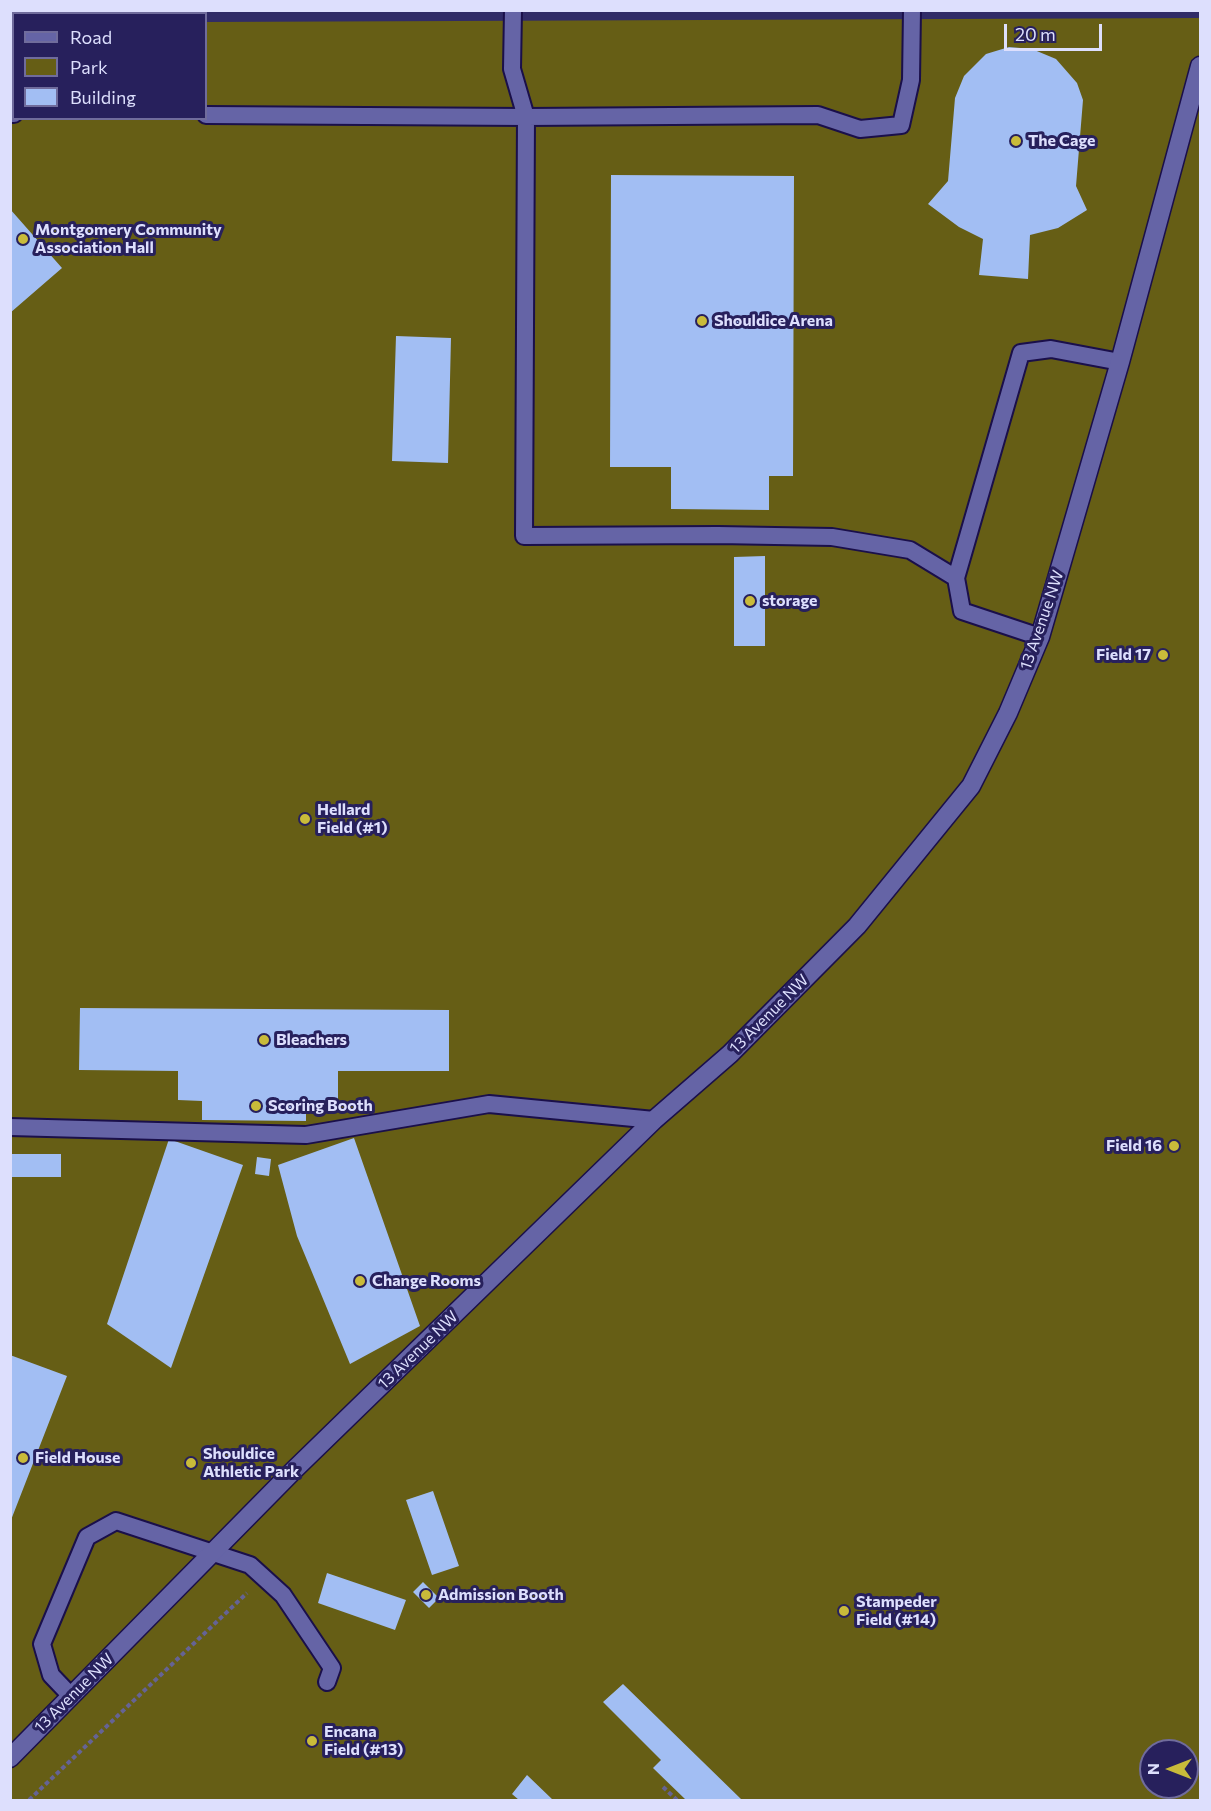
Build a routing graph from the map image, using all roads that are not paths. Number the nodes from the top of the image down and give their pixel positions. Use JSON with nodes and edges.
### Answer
{"nodes":[{"id":1,"x":513,"y":10,"type":"edge"},
{"id":2,"x":912,"y":10,"type":"edge"},
{"id":3,"x":1200,"y":66,"type":"edge"},
{"id":4,"x":207,"y":115,"type":"edge"},
{"id":5,"x":526,"y":117,"type":"junction"},
{"id":6,"x":1120,"y":362,"type":"junction"},
{"id":7,"x":956,"y":578,"type":"junction"},
{"id":8,"x":1040,"y":637,"type":"junction"},
{"id":9,"x":654,"y":1120,"type":"junction"},
{"id":10,"x":10,"y":1127,"type":"edge"},
{"id":11,"x":212,"y":1552,"type":"junction"},
{"id":12,"x":327,"y":1682,"type":"dead end"},
{"id":13,"x":71,"y":1696,"type":"junction"},
{"id":14,"x":10,"y":1758,"type":"edge"}],
"edges":[{"from":1,"to":5,"type":"lane"},
{"from":2,"to":5,"type":"lane"},
{"from":3,"to":6,"type":"street","name":"13 Avenue NW"},
{"from":4,"to":5,"type":"lane"},
{"from":5,"to":7,"type":"lane"},
{"from":6,"to":7,"type":"lane"},
{"from":6,"to":8,"type":"street","name":"13 Avenue NW"},
{"from":7,"to":8,"type":"lane"},
{"from":8,"to":9,"type":"street","name":"13 Avenue NW"},
{"from":9,"to":10,"type":"lane"},
{"from":9,"to":11,"type":"street","name":"13 Avenue NW"},
{"from":11,"to":12,"type":"lane"},
{"from":11,"to":13,"type":"street","name":"13 Avenue NW"},
{"from":11,"to":13,"type":"lane"},
{"from":13,"to":14,"type":"street","name":"13 Avenue NW"}]}
